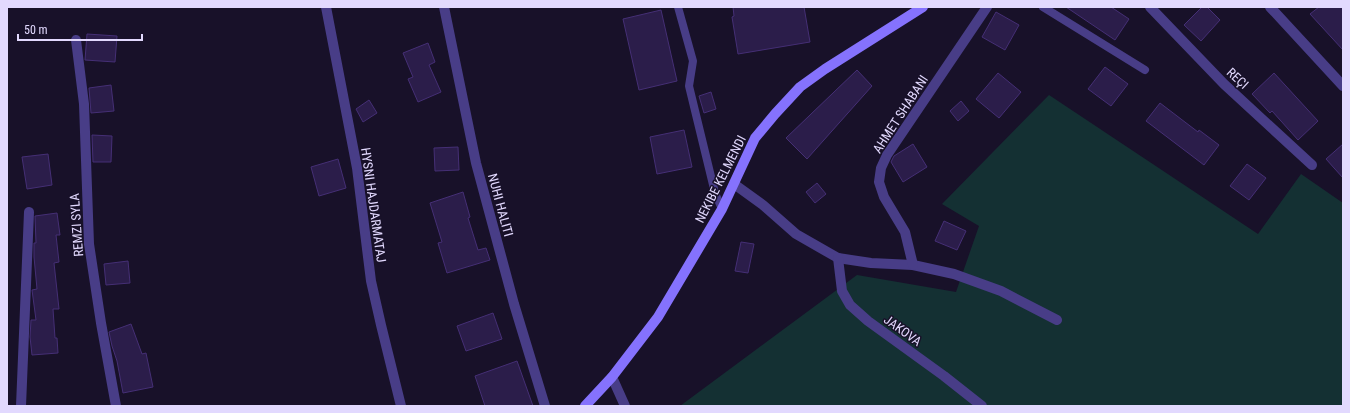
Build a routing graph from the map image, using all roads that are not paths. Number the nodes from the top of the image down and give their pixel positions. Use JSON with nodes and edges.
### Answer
{"nodes":[{"id":1,"x":326,"y":7,"type":"edge"},
{"id":2,"x":444,"y":7,"type":"edge"},
{"id":3,"x":678,"y":7,"type":"edge"},
{"id":4,"x":923,"y":7,"type":"edge"},
{"id":5,"x":987,"y":7,"type":"edge"},
{"id":6,"x":1043,"y":7,"type":"edge"},
{"id":7,"x":1150,"y":7,"type":"edge"},
{"id":8,"x":1270,"y":7,"type":"edge"},
{"id":9,"x":76,"y":40,"type":"dead end"},
{"id":10,"x":1145,"y":70,"type":"dead end"},
{"id":11,"x":1343,"y":86,"type":"edge"},
{"id":12,"x":1312,"y":164,"type":"dead end"},
{"id":13,"x":734,"y":184,"type":"junction"},
{"id":14,"x":722,"y":209,"type":"junction"},
{"id":15,"x":29,"y":212,"type":"dead end"},
{"id":16,"x":838,"y":258,"type":"junction"},
{"id":17,"x":913,"y":265,"type":"junction"},
{"id":18,"x":1057,"y":320,"type":"dead end"},
{"id":19,"x":612,"y":377,"type":"junction"},
{"id":20,"x":21,"y":406,"type":"edge"},
{"id":21,"x":116,"y":406,"type":"edge"},
{"id":22,"x":401,"y":406,"type":"edge"},
{"id":23,"x":545,"y":406,"type":"edge"},
{"id":24,"x":585,"y":406,"type":"edge"},
{"id":25,"x":625,"y":406,"type":"edge"},
{"id":26,"x":982,"y":406,"type":"edge"}],
"edges":[{"from":1,"to":22,"type":"street","name":"HYSNI HAJDARMATAJ"},
{"from":2,"to":23,"type":"street","name":"NUHI HALITI"},
{"from":3,"to":14,"type":"lane"},
{"from":4,"to":13,"type":"street","name":"NEKIBE KELMENDI"},
{"from":5,"to":17,"type":"street","name":"AHMET SHABANI"},
{"from":6,"to":10,"type":"lane"},
{"from":7,"to":12,"type":"street","name":"REÇI"},
{"from":8,"to":11,"type":"street"},
{"from":9,"to":21,"type":"street","name":"REMZI SYLA"},
{"from":13,"to":14,"type":"street","name":"NEKIBE KELMENDI"},
{"from":13,"to":16,"type":"street"},
{"from":14,"to":19,"type":"street","name":"NEKIBE KELMENDI"},
{"from":15,"to":20,"type":"street"},
{"from":16,"to":17,"type":"street"},
{"from":16,"to":26,"type":"street","name":"JAKOVA"},
{"from":17,"to":18,"type":"street"},
{"from":19,"to":24,"type":"street","name":"NEKIBE KELMENDI"},
{"from":19,"to":25,"type":"street"}]}
